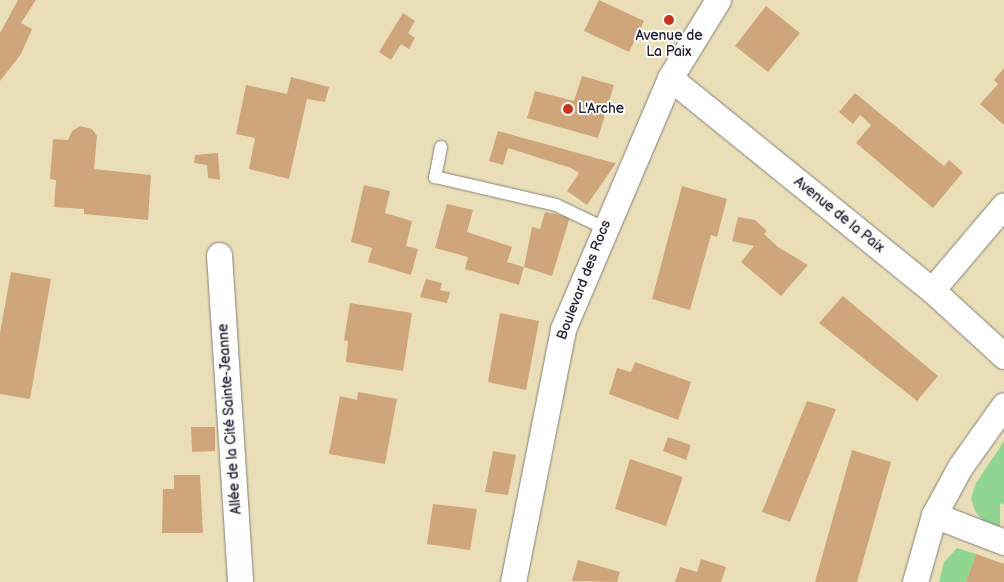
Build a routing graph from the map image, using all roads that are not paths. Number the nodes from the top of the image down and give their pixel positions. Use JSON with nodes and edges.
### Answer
{"nodes":[{"id":1,"x":718,"y":0,"type":"edge"},
{"id":2,"x":670,"y":78,"type":"junction"},
{"id":3,"x":441,"y":147,"type":"dead end"},
{"id":4,"x":1004,"y":205,"type":"edge"},
{"id":5,"x":604,"y":228,"type":"junction"},
{"id":6,"x":219,"y":255,"type":"dead end"},
{"id":7,"x":932,"y":290,"type":"junction"},
{"id":8,"x":1004,"y":356,"type":"edge"},
{"id":9,"x":1004,"y":405,"type":"edge"},
{"id":10,"x":934,"y":515,"type":"junction"},
{"id":11,"x":1004,"y":542,"type":"edge"},
{"id":12,"x":240,"y":582,"type":"edge"},
{"id":13,"x":513,"y":582,"type":"edge"},
{"id":14,"x":915,"y":582,"type":"edge"}],
"edges":[{"from":1,"to":2,"type":"street","name":"Boulevard des Rocs"},
{"from":2,"to":5,"type":"street","name":"Boulevard des Rocs"},
{"from":2,"to":7,"type":"street","name":"Avenue de la Paix"},
{"from":3,"to":5,"type":"lane"},
{"from":4,"to":7,"type":"street"},
{"from":5,"to":13,"type":"street","name":"Boulevard des Rocs"},
{"from":6,"to":12,"type":"street","name":"Allée de la Cité Sainte-Jeanne"},
{"from":7,"to":8,"type":"street","name":"Avenue de la Paix"},
{"from":9,"to":10,"type":"street"},
{"from":10,"to":11,"type":"street"},
{"from":10,"to":14,"type":"street"}]}
